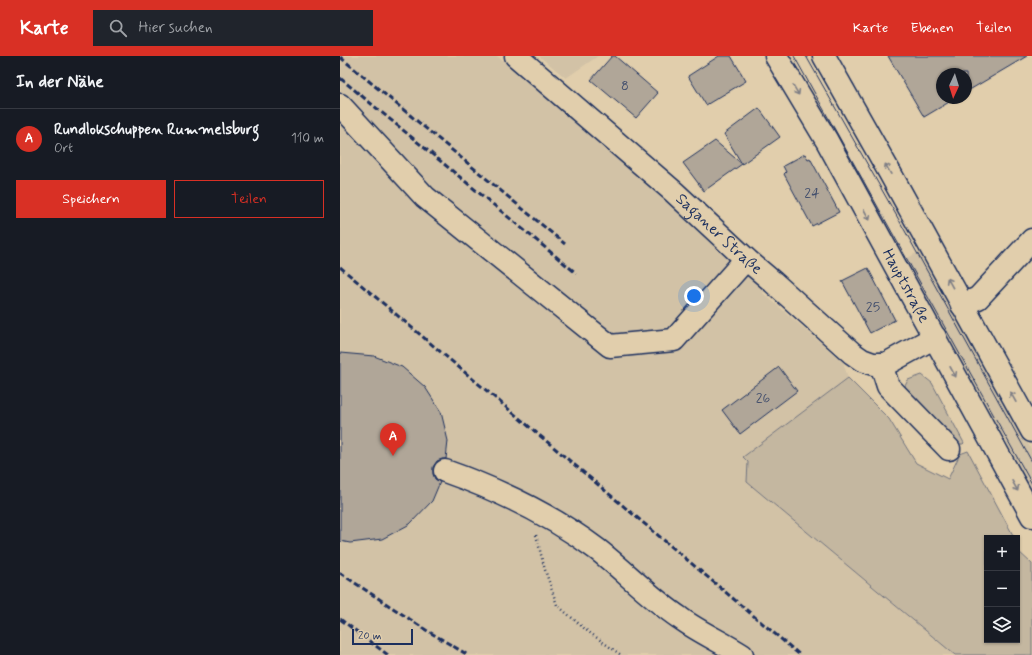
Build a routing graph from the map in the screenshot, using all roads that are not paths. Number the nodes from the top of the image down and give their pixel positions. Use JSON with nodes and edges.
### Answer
{"nodes":[{"id":1,"x":516,"y":56,"type":"edge"},
{"id":2,"x":776,"y":56,"type":"edge"},
{"id":3,"x":824,"y":56,"type":"edge"},
{"id":4,"x":340,"y":105,"type":"edge"},
{"id":5,"x":1032,"y":240,"type":"edge"},
{"id":6,"x":746,"y":259,"type":"junction"},
{"id":7,"x":962,"y":306,"type":"junction"},
{"id":8,"x":935,"y":337,"type":"junction"},
{"id":9,"x":881,"y":364,"type":"junction"},
{"id":10,"x":1032,"y":431,"type":"edge"},
{"id":11,"x":949,"y":449,"type":"dead end"},
{"id":12,"x":445,"y":472,"type":"dead end"},
{"id":13,"x":1032,"y":516,"type":"edge"},
{"id":14,"x":742,"y":655,"type":"edge"}],
"edges":[{"from":1,"to":6,"type":"main road","name":"Saganer Straße"},
{"from":2,"to":8,"type":"main road","name":"Hauptstraße","one_way":true},
{"from":7,"to":3,"type":"main road","one_way":true},
{"from":4,"to":6,"type":"main road"},
{"from":5,"to":7,"type":"main road"},
{"from":6,"to":9,"type":"main road","name":"Saganer Straße"},
{"from":10,"to":7,"type":"main road","one_way":true},
{"from":8,"to":9,"type":"main road"},
{"from":8,"to":13,"type":"main road","name":"Hauptstraße","one_way":true},
{"from":9,"to":11,"type":"main road"},
{"from":12,"to":14,"type":"main road"}]}
